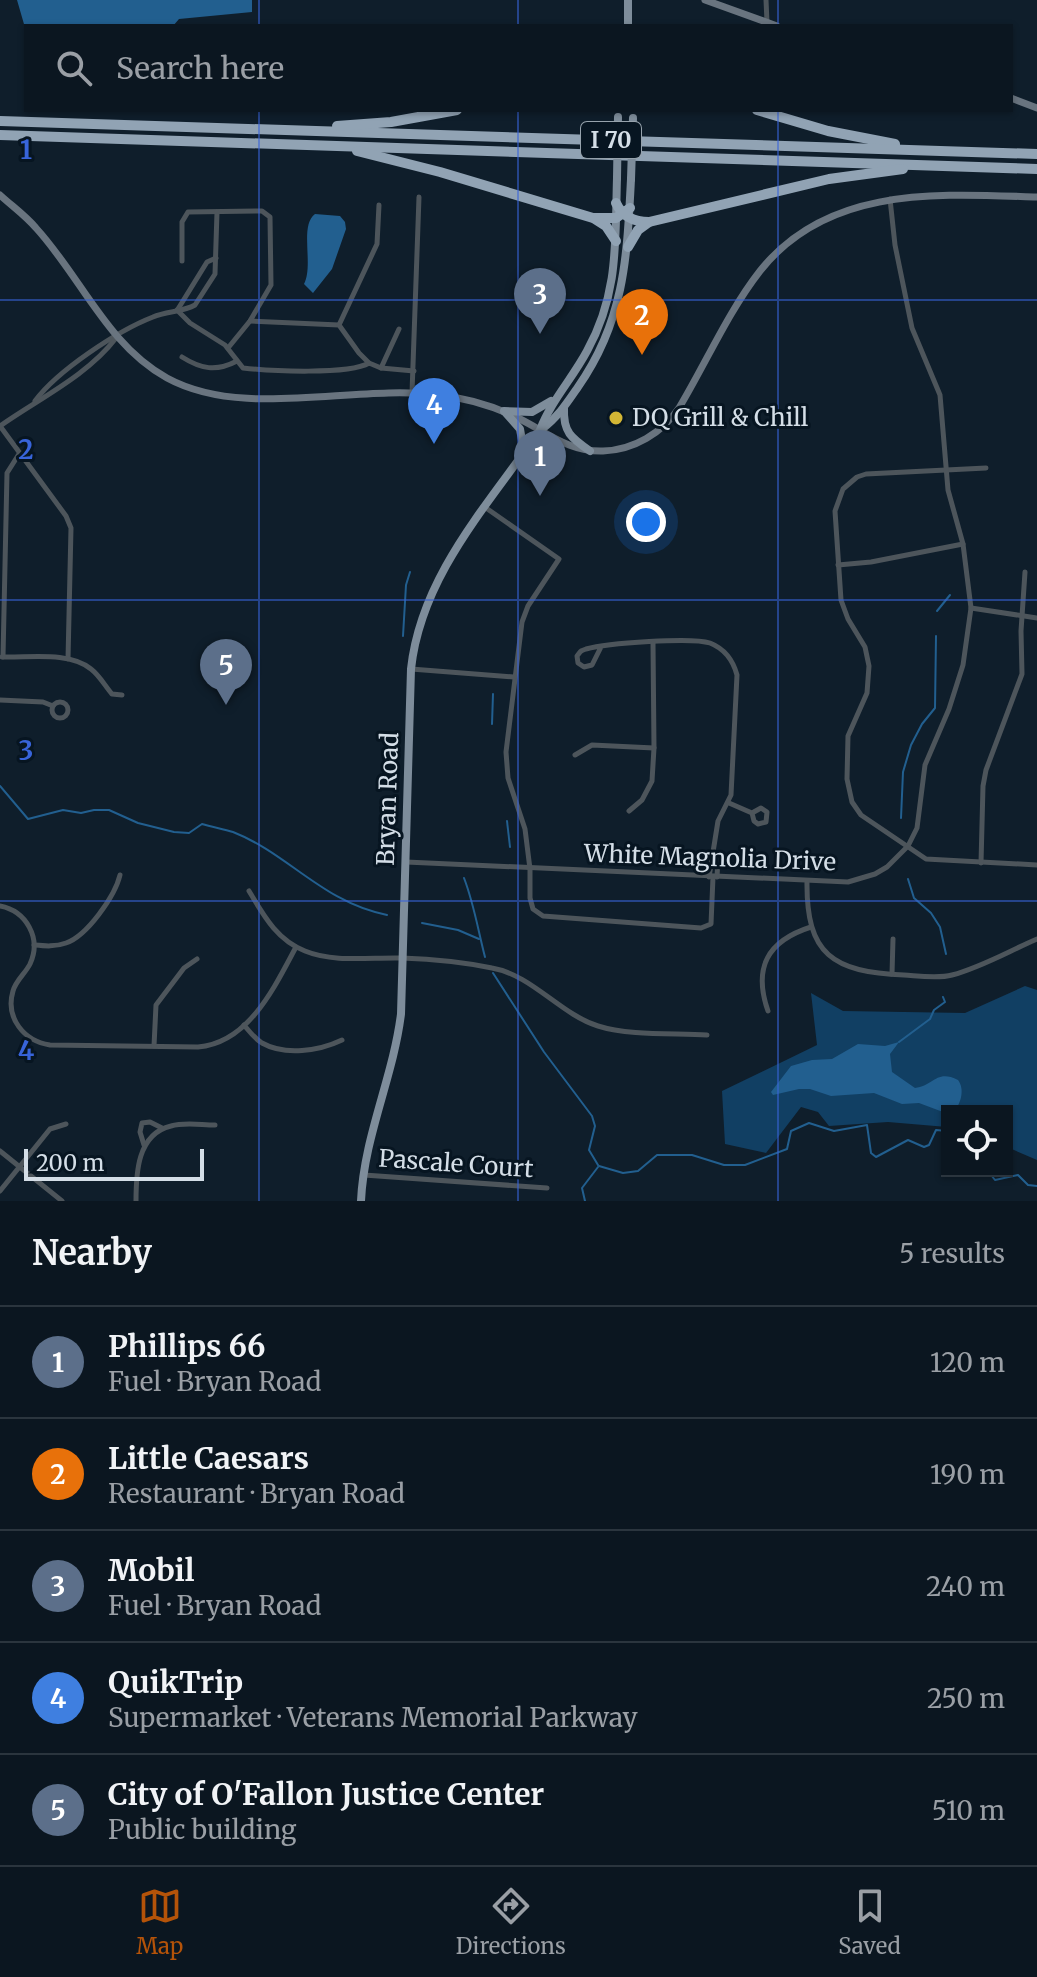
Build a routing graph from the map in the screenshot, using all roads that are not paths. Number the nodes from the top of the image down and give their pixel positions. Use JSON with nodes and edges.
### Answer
{"nodes":[{"id":1,"x":766,"y":0,"type":"edge"},
{"id":2,"x":629,"y":1,"type":"edge"},
{"id":3,"x":710,"y":1,"type":"edge"},
{"id":4,"x":767,"y":23,"type":"junction"},
{"id":5,"x":628,"y":24,"type":"edge"},
{"id":6,"x":770,"y":24,"type":"edge"},
{"id":7,"x":1013,"y":99,"type":"edge"},
{"id":8,"x":1037,"y":108,"type":"edge"},
{"id":9,"x":446,"y":112,"type":"edge"},
{"id":10,"x":764,"y":112,"type":"edge"},
{"id":11,"x":619,"y":114,"type":"edge"},
{"id":12,"x":633,"y":114,"type":"edge"},
{"id":13,"x":0,"y":121,"type":"edge"},
{"id":14,"x":285,"y":130,"type":"junction"},
{"id":15,"x":0,"y":135,"type":"edge"},
{"id":16,"x":335,"y":146,"type":"junction"},
{"id":17,"x":936,"y":151,"type":"junction"},
{"id":18,"x":1037,"y":154,"type":"edge"},
{"id":19,"x":929,"y":165,"type":"junction"},
{"id":20,"x":1037,"y":169,"type":"edge"},
{"id":21,"x":0,"y":195,"type":"edge"},
{"id":22,"x":419,"y":197,"type":"dead end"},
{"id":23,"x":1037,"y":197,"type":"edge"},
{"id":24,"x":890,"y":198,"type":"junction"},
{"id":25,"x":616,"y":203,"type":"joint"},
{"id":26,"x":379,"y":205,"type":"dead end"},
{"id":27,"x":217,"y":212,"type":"junction"},
{"id":28,"x":625,"y":214,"type":"junction"},
{"id":29,"x":593,"y":218,"type":"junction"},
{"id":30,"x":649,"y":222,"type":"junction"},
{"id":31,"x":616,"y":241,"type":"junction"},
{"id":32,"x":628,"y":247,"type":"junction"},
{"id":33,"x":216,"y":258,"type":"junction"},
{"id":34,"x":182,"y":261,"type":"dead end"},
{"id":35,"x":177,"y":310,"type":"junction"},
{"id":36,"x":250,"y":321,"type":"junction"},
{"id":37,"x":339,"y":325,"type":"junction"},
{"id":38,"x":399,"y":329,"type":"dead end"},
{"id":39,"x":117,"y":337,"type":"junction"},
{"id":40,"x":228,"y":348,"type":"junction"},
{"id":41,"x":182,"y":357,"type":"dead end"},
{"id":42,"x":237,"y":361,"type":"junction"},
{"id":43,"x":369,"y":363,"type":"junction"},
{"id":44,"x":381,"y":368,"type":"junction"},
{"id":45,"x":414,"y":371,"type":"junction"},
{"id":46,"x":412,"y":393,"type":"junction"},
{"id":47,"x":558,"y":396,"type":"junction"},
{"id":48,"x":564,"y":406,"type":"junction"},
{"id":49,"x":504,"y":411,"type":"junction"},
{"id":50,"x":0,"y":426,"type":"edge"},
{"id":51,"x":540,"y":430,"type":"junction"},
{"id":52,"x":590,"y":451,"type":"junction"},
{"id":53,"x":524,"y":453,"type":"junction"},
{"id":54,"x":19,"y":454,"type":"junction"},
{"id":55,"x":986,"y":468,"type":"dead end"},
{"id":56,"x":945,"y":469,"type":"junction"},
{"id":57,"x":486,"y":508,"type":"junction"},
{"id":58,"x":963,"y":544,"type":"junction"},
{"id":59,"x":838,"y":565,"type":"junction"},
{"id":60,"x":1025,"y":572,"type":"dead end"},
{"id":61,"x":971,"y":608,"type":"junction"},
{"id":62,"x":1022,"y":617,"type":"junction"},
{"id":63,"x":1037,"y":618,"type":"edge"},
{"id":64,"x":653,"y":643,"type":"junction"},
{"id":65,"x":601,"y":647,"type":"junction"},
{"id":66,"x":2,"y":657,"type":"edge"},
{"id":67,"x":68,"y":659,"type":"junction"},
{"id":68,"x":411,"y":669,"type":"junction"},
{"id":69,"x":514,"y":677,"type":"junction"},
{"id":70,"x":122,"y":695,"type":"dead end"},
{"id":71,"x":0,"y":700,"type":"edge"},
{"id":72,"x":53,"y":706,"type":"dead end"},
{"id":73,"x":654,"y":748,"type":"junction"},
{"id":74,"x":575,"y":755,"type":"dead end"},
{"id":75,"x":729,"y":803,"type":"junction"},
{"id":76,"x":629,"y":811,"type":"dead end"},
{"id":77,"x":752,"y":813,"type":"dead end"},
{"id":78,"x":908,"y":846,"type":"junction"},
{"id":79,"x":406,"y":862,"type":"junction"},
{"id":80,"x":981,"y":863,"type":"junction"},
{"id":81,"x":1037,"y":865,"type":"edge"},
{"id":82,"x":530,"y":869,"type":"junction"},
{"id":83,"x":120,"y":875,"type":"dead end"},
{"id":84,"x":713,"y":877,"type":"junction"},
{"id":85,"x":807,"y":881,"type":"junction"},
{"id":86,"x":249,"y":891,"type":"dead end"},
{"id":87,"x":0,"y":906,"type":"edge"},
{"id":88,"x":811,"y":927,"type":"junction"},
{"id":89,"x":893,"y":939,"type":"dead end"},
{"id":90,"x":1037,"y":939,"type":"edge"},
{"id":91,"x":34,"y":945,"type":"junction"},
{"id":92,"x":296,"y":947,"type":"junction"},
{"id":93,"x":403,"y":958,"type":"junction"},
{"id":94,"x":197,"y":959,"type":"dead end"},
{"id":95,"x":892,"y":974,"type":"junction"},
{"id":96,"x":768,"y":1011,"type":"dead end"},
{"id":97,"x":244,"y":1025,"type":"junction"},
{"id":98,"x":707,"y":1035,"type":"dead end"},
{"id":99,"x":342,"y":1040,"type":"dead end"},
{"id":100,"x":154,"y":1046,"type":"junction"},
{"id":101,"x":66,"y":1124,"type":"dead end"},
{"id":102,"x":215,"y":1125,"type":"dead end"},
{"id":103,"x":163,"y":1129,"type":"junction"},
{"id":104,"x":145,"y":1146,"type":"junction"},
{"id":105,"x":0,"y":1151,"type":"edge"},
{"id":106,"x":19,"y":1167,"type":"junction"},
{"id":107,"x":363,"y":1174,"type":"junction"},
{"id":108,"x":547,"y":1188,"type":"dead end"},
{"id":109,"x":0,"y":1191,"type":"edge"},
{"id":110,"x":62,"y":1201,"type":"edge"},
{"id":111,"x":136,"y":1201,"type":"edge"},
{"id":112,"x":361,"y":1201,"type":"edge"}],
"edges":[{"from":1,"to":4,"type":"street"},
{"from":2,"to":5,"type":"main road"},
{"from":3,"to":4,"type":"street"},
{"from":4,"to":6,"type":"street"},
{"from":7,"to":8,"type":"street"},
{"from":9,"to":14,"type":"highway"},
{"from":10,"to":17,"type":"highway"},
{"from":11,"to":25,"type":"main road","bridge":true},
{"from":12,"to":28,"type":"main road","name":"Bryan Road","bridge":true},
{"from":13,"to":14,"type":"highway","number":"I 70"},
{"from":14,"to":17,"type":"highway","number":"I 70"},
{"from":15,"to":16,"type":"highway","number":"I 70"},
{"from":16,"to":19,"type":"highway","number":"I 70"},
{"from":16,"to":29,"type":"highway"},
{"from":17,"to":18,"type":"highway","number":"I 70"},
{"from":19,"to":20,"type":"highway","number":"I 70"},
{"from":19,"to":30,"type":"highway"},
{"from":21,"to":39,"type":"street"},
{"from":22,"to":45,"type":"street"},
{"from":23,"to":24,"type":"street"},
{"from":24,"to":52,"type":"street"},
{"from":24,"to":56,"type":"street"},
{"from":25,"to":28,"type":"highway"},
{"from":26,"to":37,"type":"street"},
{"from":27,"to":33,"type":"street"},
{"from":27,"to":34,"type":"street"},
{"from":27,"to":36,"type":"street"},
{"from":28,"to":29,"type":"highway"},
{"from":28,"to":30,"type":"highway"},
{"from":28,"to":31,"type":"main road","name":"Bryan Road"},
{"from":28,"to":32,"type":"main road","name":"Bryan Road"},
{"from":29,"to":31,"type":"highway"},
{"from":30,"to":32,"type":"highway"},
{"from":31,"to":47,"type":"main road","name":"Bryan Road"},
{"from":32,"to":48,"type":"main road","name":"Bryan Road"},
{"from":33,"to":35,"type":"street"},
{"from":33,"to":35,"type":"street"},
{"from":35,"to":39,"type":"street"},
{"from":35,"to":40,"type":"street"},
{"from":36,"to":37,"type":"street"},
{"from":36,"to":40,"type":"street"},
{"from":37,"to":43,"type":"street"},
{"from":38,"to":44,"type":"street"},
{"from":39,"to":46,"type":"street"},
{"from":39,"to":50,"type":"street"},
{"from":40,"to":42,"type":"street"},
{"from":41,"to":42,"type":"street"},
{"from":42,"to":43,"type":"street"},
{"from":43,"to":44,"type":"street"},
{"from":44,"to":45,"type":"street"},
{"from":45,"to":46,"type":"street"},
{"from":46,"to":49,"type":"street"},
{"from":47,"to":49,"type":"main road"},
{"from":47,"to":51,"type":"main road","name":"Bryan Road"},
{"from":48,"to":51,"type":"main road","name":"Bryan Road"},
{"from":48,"to":52,"type":"main road"},
{"from":49,"to":51,"type":"street"},
{"from":49,"to":53,"type":"main road"},
{"from":50,"to":54,"type":"street"},
{"from":51,"to":52,"type":"street"},
{"from":51,"to":53,"type":"main road","name":"Bryan Road"},
{"from":53,"to":57,"type":"main road","name":"Bryan Road"},
{"from":54,"to":66,"type":"street"},
{"from":54,"to":67,"type":"street"},
{"from":55,"to":56,"type":"street"},
{"from":56,"to":58,"type":"street"},
{"from":56,"to":59,"type":"street"},
{"from":57,"to":68,"type":"main road","name":"Bryan Road"},
{"from":57,"to":69,"type":"street"},
{"from":58,"to":59,"type":"street"},
{"from":58,"to":61,"type":"street"},
{"from":59,"to":78,"type":"street"},
{"from":60,"to":62,"type":"street"},
{"from":61,"to":62,"type":"street"},
{"from":61,"to":78,"type":"street"},
{"from":62,"to":63,"type":"street"},
{"from":62,"to":80,"type":"street"},
{"from":64,"to":65,"type":"street"},
{"from":64,"to":73,"type":"street"},
{"from":64,"to":75,"type":"street"},
{"from":65,"to":65,"type":"street"},
{"from":66,"to":67,"type":"street"},
{"from":67,"to":70,"type":"street"},
{"from":68,"to":69,"type":"street"},
{"from":68,"to":79,"type":"main road","name":"Bryan Road"},
{"from":69,"to":82,"type":"street"},
{"from":71,"to":72,"type":"street"},
{"from":73,"to":74,"type":"street"},
{"from":73,"to":76,"type":"street"},
{"from":75,"to":77,"type":"street"},
{"from":75,"to":84,"type":"street"},
{"from":78,"to":80,"type":"street"},
{"from":78,"to":85,"type":"street","name":"White Magnolia Drive"},
{"from":79,"to":82,"type":"street","name":"White Magnolia Drive"},
{"from":79,"to":93,"type":"main road","name":"Bryan Road"},
{"from":80,"to":81,"type":"street"},
{"from":82,"to":84,"type":"street","name":"White Magnolia Drive"},
{"from":82,"to":84,"type":"street"},
{"from":83,"to":91,"type":"street"},
{"from":84,"to":85,"type":"street","name":"White Magnolia Drive"},
{"from":85,"to":88,"type":"street"},
{"from":86,"to":92,"type":"street"},
{"from":87,"to":91,"type":"street"},
{"from":88,"to":95,"type":"street"},
{"from":88,"to":96,"type":"street"},
{"from":89,"to":95,"type":"street"},
{"from":90,"to":95,"type":"street"},
{"from":91,"to":100,"type":"street"},
{"from":92,"to":93,"type":"street"},
{"from":92,"to":97,"type":"street"},
{"from":93,"to":98,"type":"street"},
{"from":93,"to":107,"type":"main road","name":"Bryan Road"},
{"from":94,"to":100,"type":"street"},
{"from":97,"to":99,"type":"street"},
{"from":97,"to":100,"type":"street"},
{"from":101,"to":106,"type":"street"},
{"from":102,"to":103,"type":"street"},
{"from":103,"to":104,"type":"street"},
{"from":103,"to":104,"type":"street"},
{"from":104,"to":111,"type":"street"},
{"from":105,"to":106,"type":"street"},
{"from":106,"to":109,"type":"street"},
{"from":106,"to":110,"type":"street"},
{"from":107,"to":108,"type":"street","name":"Pascale Court"},
{"from":107,"to":112,"type":"main road","name":"Bryan Road"}]}
